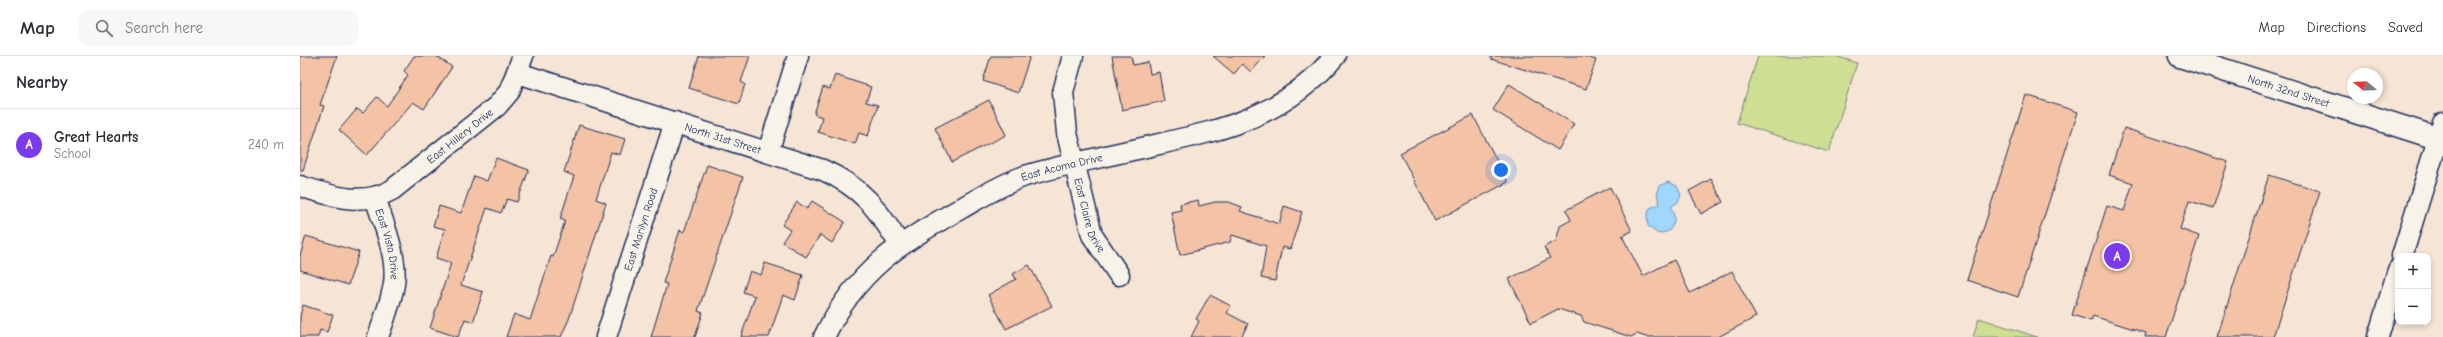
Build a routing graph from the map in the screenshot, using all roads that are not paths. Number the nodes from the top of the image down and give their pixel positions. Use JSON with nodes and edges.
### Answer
{"nodes":[{"id":1,"x":798,"y":56,"type":"edge"},
{"id":2,"x":1072,"y":56,"type":"edge"},
{"id":3,"x":1335,"y":56,"type":"edge"},
{"id":4,"x":2180,"y":56,"type":"edge"},
{"id":5,"x":521,"y":64,"type":"edge"},
{"id":6,"x":675,"y":122,"type":"junction"},
{"id":7,"x":2441,"y":134,"type":"edge"},
{"id":8,"x":768,"y":152,"type":"junction"},
{"id":9,"x":1073,"y":164,"type":"junction"},
{"id":10,"x":300,"y":186,"type":"edge"},
{"id":11,"x":375,"y":197,"type":"junction"},
{"id":12,"x":900,"y":245,"type":"junction"},
{"id":13,"x":2403,"y":253,"type":"edge"},
{"id":14,"x":1119,"y":275,"type":"dead end"},
{"id":15,"x":2395,"y":280,"type":"edge"},
{"id":16,"x":378,"y":337,"type":"edge"},
{"id":17,"x":606,"y":337,"type":"edge"},
{"id":18,"x":824,"y":337,"type":"edge"},
{"id":19,"x":2378,"y":337,"type":"edge"}],
"edges":[{"from":1,"to":8,"type":"street"},
{"from":2,"to":9,"type":"street","name":"East Claire Drive"},
{"from":3,"to":9,"type":"street","name":"East Acoma Drive"},
{"from":4,"to":7,"type":"main road","name":"North 32nd Street"},
{"from":5,"to":6,"type":"street","name":"North 31st Street"},
{"from":5,"to":11,"type":"street","name":"East Hillery Drive"},
{"from":6,"to":8,"type":"street","name":"North 31st Street"},
{"from":6,"to":17,"type":"street","name":"East Marilyn Road"},
{"from":7,"to":13,"type":"street"},
{"from":8,"to":12,"type":"street","name":"North 31st Street"},
{"from":9,"to":12,"type":"street","name":"East Acoma Drive"},
{"from":9,"to":14,"type":"street","name":"East Claire Drive"},
{"from":10,"to":11,"type":"street","name":"East Hillery Drive"},
{"from":11,"to":16,"type":"street","name":"East Vista Drive"},
{"from":12,"to":18,"type":"street","name":"East Acoma Drive"},
{"from":15,"to":19,"type":"street"}]}
